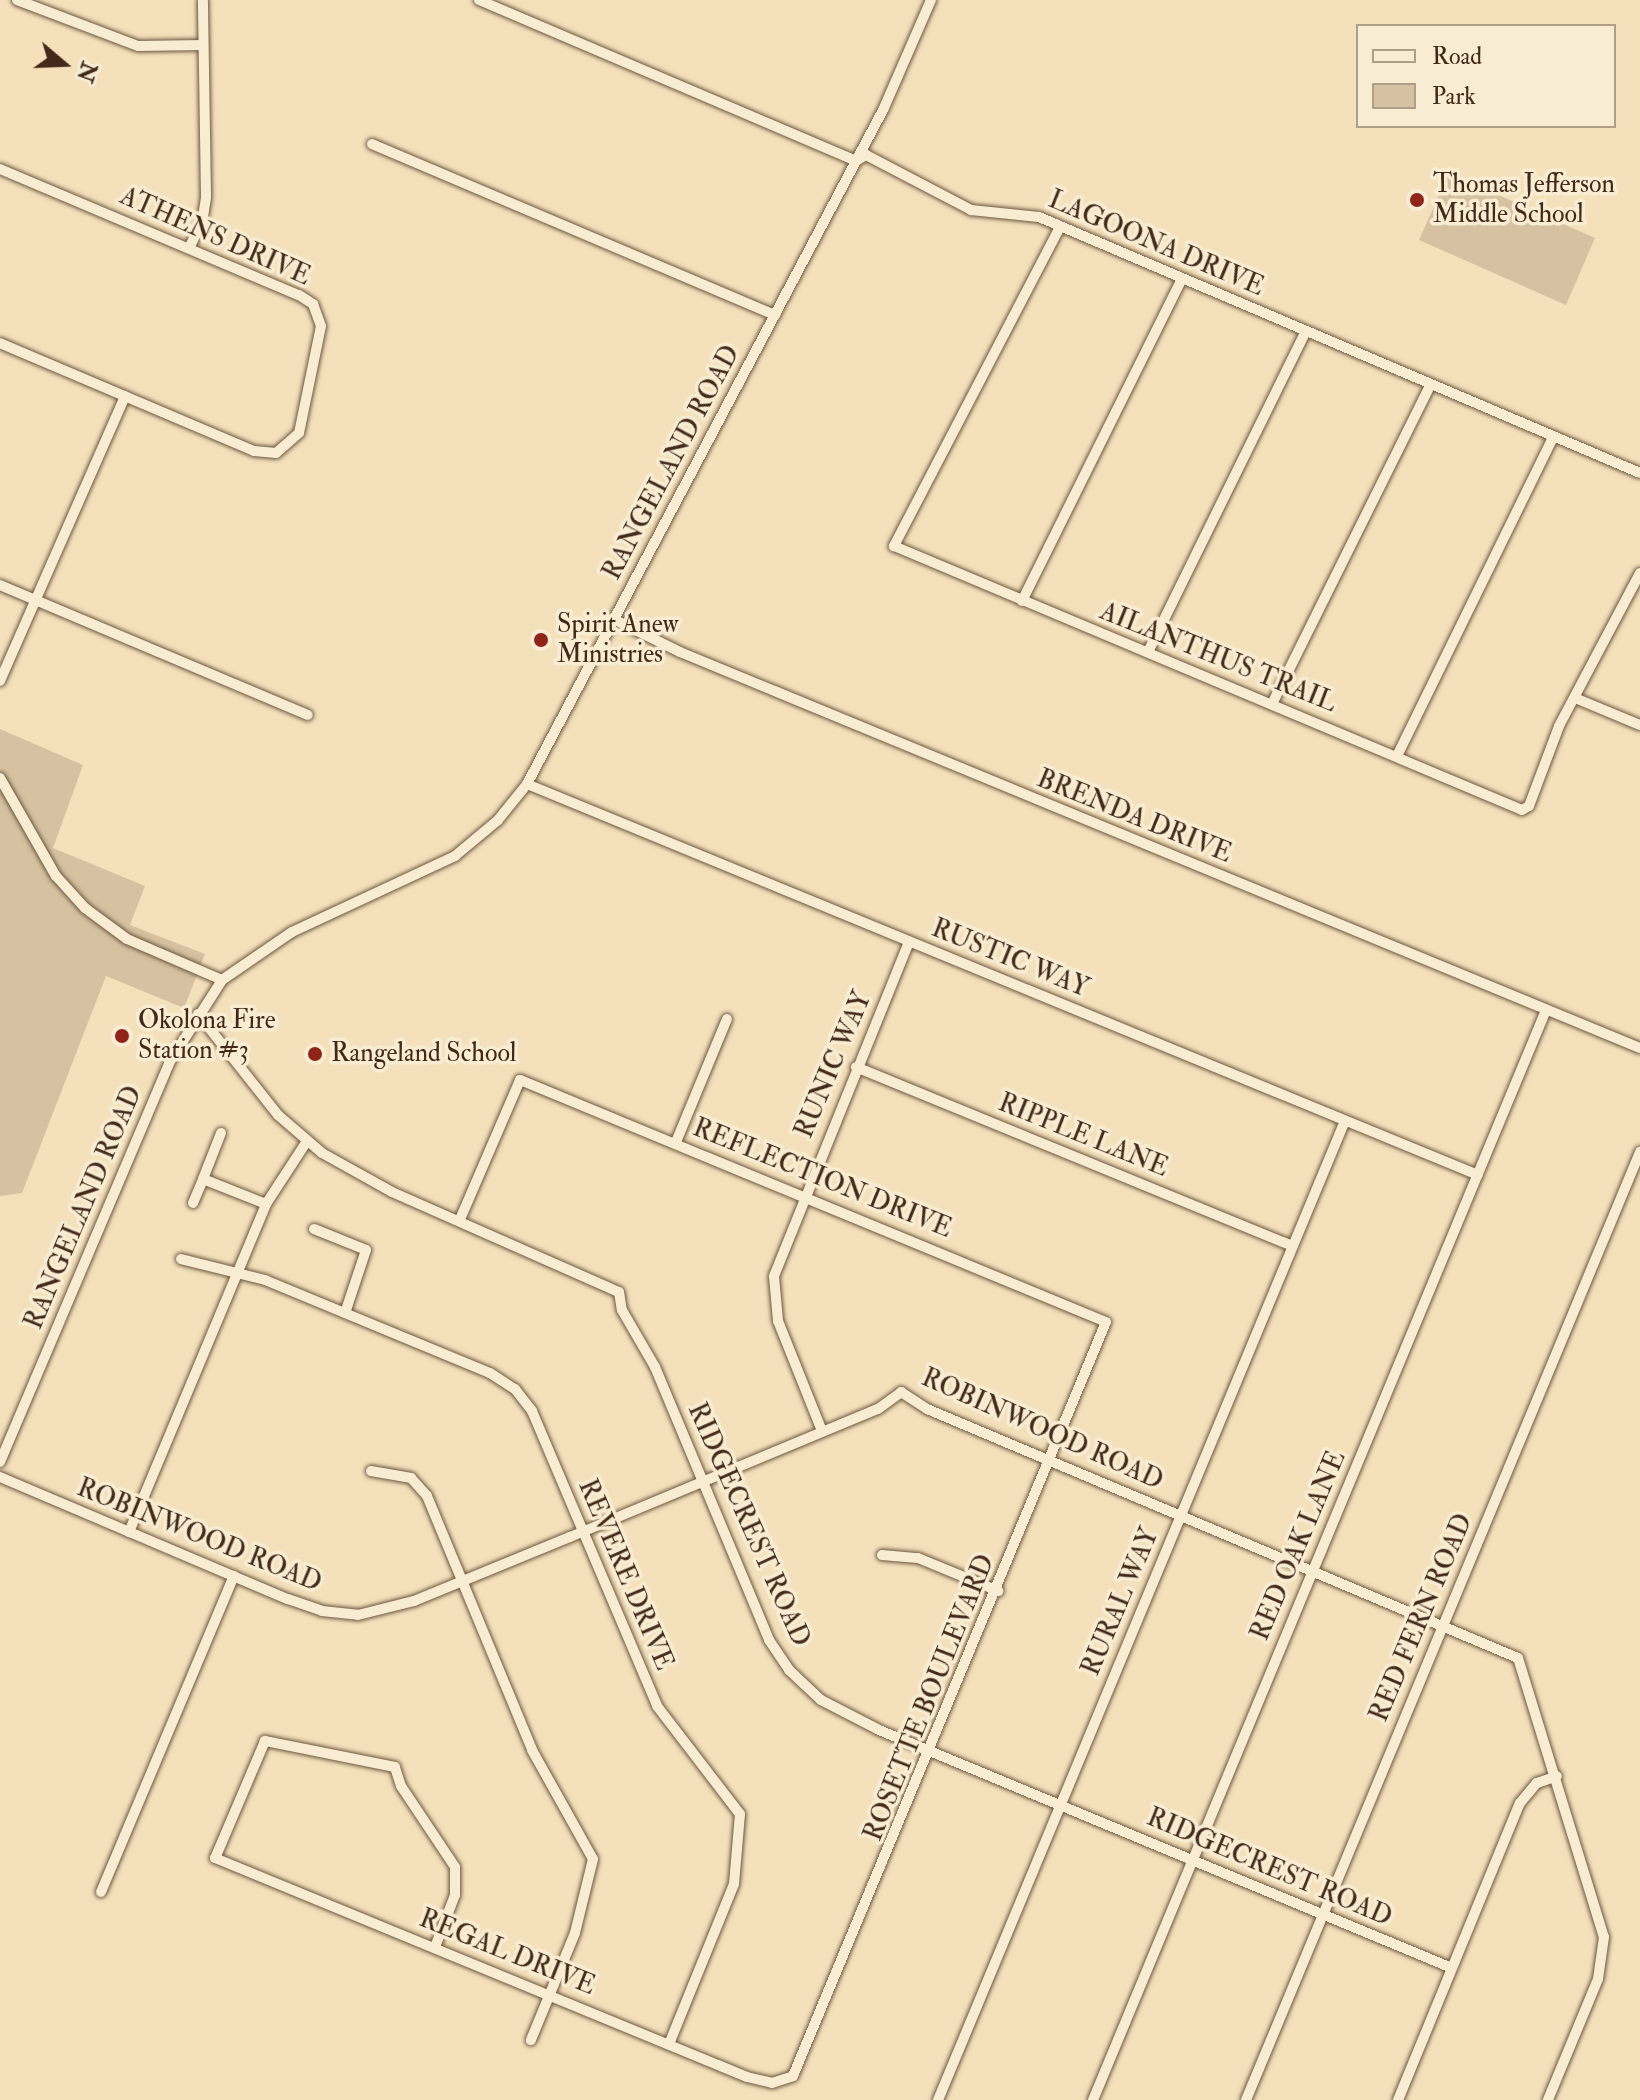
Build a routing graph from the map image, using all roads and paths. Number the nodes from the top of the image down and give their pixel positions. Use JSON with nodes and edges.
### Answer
{"nodes":[{"id":1,"x":17,"y":0,"type":"edge"},
{"id":2,"x":203,"y":0,"type":"edge"},
{"id":3,"x":479,"y":0,"type":"edge"},
{"id":4,"x":931,"y":0,"type":"edge"},
{"id":5,"x":203,"y":45,"type":"junction"},
{"id":6,"x":372,"y":144,"type":"dead end"},
{"id":7,"x":856,"y":161,"type":"junction"},
{"id":8,"x":0,"y":169,"type":"edge"},
{"id":9,"x":1060,"y":227,"type":"junction"},
{"id":10,"x":189,"y":248,"type":"junction"},
{"id":11,"x":1182,"y":278,"type":"junction"},
{"id":12,"x":775,"y":315,"type":"junction"},
{"id":13,"x":1306,"y":331,"type":"junction"},
{"id":14,"x":0,"y":343,"type":"edge"},
{"id":15,"x":1431,"y":384,"type":"junction"},
{"id":16,"x":125,"y":396,"type":"junction"},
{"id":17,"x":1554,"y":436,"type":"junction"},
{"id":18,"x":1640,"y":473,"type":"edge"},
{"id":19,"x":1640,"y":573,"type":"edge"},
{"id":20,"x":0,"y":585,"type":"edge"},
{"id":21,"x":34,"y":599,"type":"junction"},
{"id":22,"x":1022,"y":601,"type":"junction"},
{"id":23,"x":615,"y":620,"type":"junction"},
{"id":24,"x":1148,"y":652,"type":"junction"},
{"id":25,"x":0,"y":681,"type":"edge"},
{"id":26,"x":1575,"y":698,"type":"junction"},
{"id":27,"x":1272,"y":704,"type":"junction"},
{"id":28,"x":308,"y":715,"type":"dead end"},
{"id":29,"x":1640,"y":725,"type":"edge"},
{"id":30,"x":1397,"y":756,"type":"junction"},
{"id":31,"x":0,"y":778,"type":"edge"},
{"id":32,"x":527,"y":784,"type":"junction"},
{"id":33,"x":909,"y":942,"type":"junction"},
{"id":34,"x":222,"y":980,"type":"junction"},
{"id":35,"x":1546,"y":1010,"type":"junction"},
{"id":36,"x":198,"y":1014,"type":"junction"},
{"id":37,"x":727,"y":1019,"type":"dead end"},
{"id":38,"x":1640,"y":1048,"type":"edge"},
{"id":39,"x":856,"y":1067,"type":"junction"},
{"id":40,"x":1345,"y":1121,"type":"junction"},
{"id":41,"x":221,"y":1133,"type":"dead end"},
{"id":42,"x":307,"y":1141,"type":"junction"},
{"id":43,"x":676,"y":1142,"type":"junction"},
{"id":44,"x":1640,"y":1152,"type":"edge"},
{"id":45,"x":1478,"y":1175,"type":"junction"},
{"id":46,"x":203,"y":1179,"type":"junction"},
{"id":47,"x":804,"y":1195,"type":"junction"},
{"id":48,"x":193,"y":1203,"type":"dead end"},
{"id":49,"x":266,"y":1204,"type":"junction"},
{"id":50,"x":460,"y":1219,"type":"junction"},
{"id":51,"x":314,"y":1229,"type":"dead end"},
{"id":52,"x":1292,"y":1246,"type":"junction"},
{"id":53,"x":181,"y":1259,"type":"dead end"},
{"id":54,"x":240,"y":1271,"type":"junction"},
{"id":55,"x":345,"y":1313,"type":"junction"},
{"id":56,"x":1106,"y":1322,"type":"joint"},
{"id":57,"x":822,"y":1431,"type":"junction"},
{"id":58,"x":1052,"y":1461,"type":"junction"},
{"id":59,"x":0,"y":1462,"type":"edge"},
{"id":60,"x":371,"y":1471,"type":"dead end"},
{"id":61,"x":0,"y":1477,"type":"edge"},
{"id":62,"x":703,"y":1481,"type":"junction"},
{"id":63,"x":1181,"y":1515,"type":"junction"},
{"id":64,"x":583,"y":1531,"type":"junction"},
{"id":65,"x":129,"y":1532,"type":"junction"},
{"id":66,"x":882,"y":1555,"type":"dead end"},
{"id":67,"x":1314,"y":1570,"type":"junction"},
{"id":68,"x":234,"y":1576,"type":"junction"},
{"id":69,"x":463,"y":1580,"type":"junction"},
{"id":70,"x":998,"y":1591,"type":"junction"},
{"id":71,"x":1443,"y":1624,"type":"junction"},
{"id":72,"x":932,"y":1752,"type":"junction"},
{"id":73,"x":1557,"y":1776,"type":"junction"},
{"id":74,"x":1060,"y":1805,"type":"junction"},
{"id":75,"x":1192,"y":1860,"type":"junction"},
{"id":76,"x":101,"y":1892,"type":"dead end"},
{"id":77,"x":1322,"y":1914,"type":"junction"},
{"id":78,"x":435,"y":1947,"type":"junction"},
{"id":79,"x":1452,"y":1968,"type":"junction"},
{"id":80,"x":549,"y":1995,"type":"junction"},
{"id":81,"x":531,"y":2040,"type":"dead end"},
{"id":82,"x":669,"y":2044,"type":"junction"},
{"id":83,"x":783,"y":2082,"type":"joint"},
{"id":84,"x":938,"y":2100,"type":"edge"},
{"id":85,"x":1093,"y":2100,"type":"edge"},
{"id":86,"x":1246,"y":2100,"type":"edge"},
{"id":87,"x":1398,"y":2100,"type":"edge"},
{"id":88,"x":1548,"y":2100,"type":"edge"}],
"edges":[{"from":1,"to":5,"type":"street"},
{"from":2,"to":5,"type":"street"},
{"from":3,"to":7,"type":"street","name":"LAGOONA DRIVE"},
{"from":4,"to":7,"type":"street","name":"RANGELAND ROAD"},
{"from":5,"to":10,"type":"street"},
{"from":6,"to":12,"type":"street"},
{"from":7,"to":9,"type":"street","name":"LAGOONA DRIVE"},
{"from":7,"to":12,"type":"street","name":"RANGELAND ROAD"},
{"from":8,"to":10,"type":"street","name":"ATHENS DRIVE"},
{"from":9,"to":11,"type":"street","name":"LAGOONA DRIVE"},
{"from":9,"to":22,"type":"street","name":"AILANTHUS TRAIL"},
{"from":10,"to":16,"type":"street","name":"ATHENS DRIVE"},
{"from":11,"to":13,"type":"street","name":"LAGOONA DRIVE"},
{"from":11,"to":22,"type":"street"},
{"from":12,"to":23,"type":"street","name":"RANGELAND ROAD"},
{"from":13,"to":15,"type":"street","name":"LAGOONA DRIVE"},
{"from":13,"to":24,"type":"street"},
{"from":14,"to":16,"type":"street"},
{"from":15,"to":17,"type":"street","name":"LAGOONA DRIVE"},
{"from":15,"to":27,"type":"street"},
{"from":16,"to":21,"type":"street"},
{"from":17,"to":18,"type":"street","name":"LAGOONA DRIVE"},
{"from":17,"to":30,"type":"street"},
{"from":19,"to":26,"type":"street"},
{"from":20,"to":21,"type":"street"},
{"from":21,"to":25,"type":"street"},
{"from":21,"to":28,"type":"street"},
{"from":22,"to":24,"type":"street","name":"AILANTHUS TRAIL"},
{"from":23,"to":32,"type":"street","name":"RANGELAND ROAD"},
{"from":23,"to":35,"type":"street","name":"BRENDA DRIVE"},
{"from":24,"to":27,"type":"street","name":"AILANTHUS TRAIL"},
{"from":26,"to":29,"type":"street"},
{"from":26,"to":30,"type":"street","name":"AILANTHUS TRAIL"},
{"from":27,"to":30,"type":"street","name":"AILANTHUS TRAIL"},
{"from":31,"to":34,"type":"street"},
{"from":32,"to":33,"type":"street","name":"RUSTIC WAY"},
{"from":32,"to":34,"type":"street","name":"RANGELAND ROAD"},
{"from":33,"to":39,"type":"street","name":"RUNIC WAY"},
{"from":33,"to":40,"type":"street","name":"RUSTIC WAY"},
{"from":34,"to":36,"type":"street","name":"RANGELAND ROAD"},
{"from":35,"to":38,"type":"street","name":"BRENDA DRIVE"},
{"from":35,"to":45,"type":"street","name":"RED OAK LANE"},
{"from":36,"to":42,"type":"street","name":"RIDGECREST ROAD"},
{"from":36,"to":59,"type":"street","name":"RANGELAND ROAD"},
{"from":37,"to":43,"type":"street"},
{"from":39,"to":47,"type":"street","name":"RUNIC WAY"},
{"from":39,"to":52,"type":"street","name":"RIPPLE LANE"},
{"from":40,"to":45,"type":"street","name":"RUSTIC WAY"},
{"from":40,"to":52,"type":"street","name":"RURAL WAY"},
{"from":41,"to":46,"type":"street"},
{"from":42,"to":49,"type":"street"},
{"from":42,"to":50,"type":"street","name":"RIDGECREST ROAD"},
{"from":43,"to":47,"type":"street","name":"REFLECTION DRIVE"},
{"from":43,"to":50,"type":"street","name":"REFLECTION DRIVE"},
{"from":44,"to":71,"type":"street","name":"RED FERN ROAD"},
{"from":45,"to":67,"type":"street","name":"RED OAK LANE"},
{"from":46,"to":48,"type":"street"},
{"from":46,"to":49,"type":"street"},
{"from":47,"to":56,"type":"street","name":"REFLECTION DRIVE"},
{"from":47,"to":57,"type":"street","name":"RUNIC WAY"},
{"from":49,"to":54,"type":"street"},
{"from":50,"to":62,"type":"street","name":"RIDGECREST ROAD"},
{"from":51,"to":55,"type":"street"},
{"from":52,"to":63,"type":"street","name":"RURAL WAY"},
{"from":53,"to":54,"type":"street","name":"REVERE DRIVE"},
{"from":54,"to":55,"type":"street","name":"REVERE DRIVE"},
{"from":54,"to":65,"type":"street"},
{"from":55,"to":64,"type":"street","name":"REVERE DRIVE"},
{"from":56,"to":58,"type":"street","name":"ROSETTE BOULEVARD"},
{"from":57,"to":58,"type":"street","name":"ROBINWOOD ROAD"},
{"from":57,"to":62,"type":"street","name":"ROBINWOOD ROAD"},
{"from":58,"to":63,"type":"street","name":"ROBINWOOD ROAD"},
{"from":58,"to":70,"type":"street","name":"ROSETTE BOULEVARD"},
{"from":60,"to":69,"type":"street"},
{"from":61,"to":65,"type":"street","name":"ROBINWOOD ROAD"},
{"from":62,"to":64,"type":"street","name":"ROBINWOOD ROAD"},
{"from":62,"to":72,"type":"street","name":"RIDGECREST ROAD"},
{"from":63,"to":67,"type":"street","name":"ROBINWOOD ROAD"},
{"from":63,"to":74,"type":"street","name":"RURAL WAY"},
{"from":64,"to":69,"type":"street","name":"ROBINWOOD ROAD"},
{"from":64,"to":82,"type":"street","name":"REVERE DRIVE"},
{"from":65,"to":68,"type":"street","name":"ROBINWOOD ROAD"},
{"from":66,"to":70,"type":"street"},
{"from":67,"to":71,"type":"street","name":"ROBINWOOD ROAD"},
{"from":67,"to":75,"type":"street","name":"RED OAK LANE"},
{"from":68,"to":69,"type":"street","name":"ROBINWOOD ROAD"},
{"from":68,"to":76,"type":"street"},
{"from":69,"to":80,"type":"street"},
{"from":70,"to":72,"type":"street","name":"ROSETTE BOULEVARD"},
{"from":71,"to":73,"type":"street","name":"ROBINWOOD ROAD"},
{"from":71,"to":77,"type":"street","name":"RED FERN ROAD"},
{"from":72,"to":74,"type":"street","name":"RIDGECREST ROAD"},
{"from":72,"to":83,"type":"street","name":"ROSETTE BOULEVARD"},
{"from":73,"to":79,"type":"street"},
{"from":73,"to":88,"type":"street","name":"ROBINWOOD ROAD"},
{"from":74,"to":75,"type":"street","name":"RIDGECREST ROAD"},
{"from":74,"to":84,"type":"street","name":"RURAL WAY"},
{"from":75,"to":77,"type":"street","name":"RIDGECREST ROAD"},
{"from":75,"to":85,"type":"street","name":"RED OAK LANE"},
{"from":77,"to":79,"type":"street","name":"RIDGECREST ROAD"},
{"from":77,"to":86,"type":"street","name":"RED FERN ROAD"},
{"from":78,"to":78,"type":"street","name":"REGAL DRIVE"},
{"from":78,"to":80,"type":"street","name":"REGAL DRIVE"},
{"from":79,"to":87,"type":"street"},
{"from":80,"to":81,"type":"street"},
{"from":80,"to":82,"type":"street","name":"REGAL DRIVE"},
{"from":82,"to":83,"type":"street","name":"REGAL DRIVE"}]}
